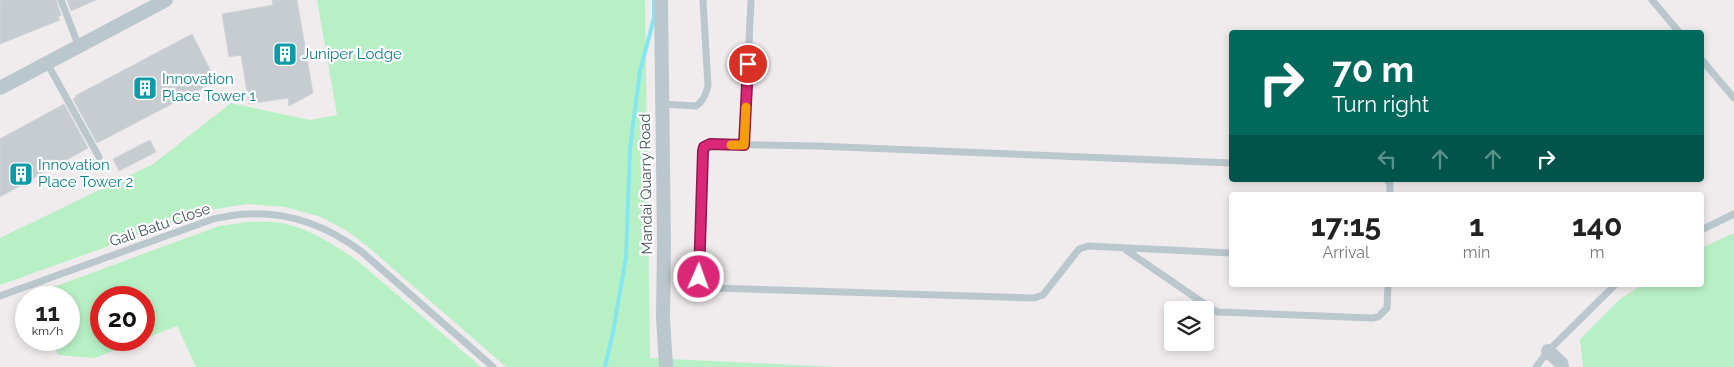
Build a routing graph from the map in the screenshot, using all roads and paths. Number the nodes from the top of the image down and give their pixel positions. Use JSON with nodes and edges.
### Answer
{"nodes":[{"id":1,"x":61,"y":0,"type":"edge"},
{"id":2,"x":166,"y":0,"type":"edge"},
{"id":3,"x":660,"y":0,"type":"edge"},
{"id":4,"x":703,"y":0,"type":"edge"},
{"id":5,"x":751,"y":0,"type":"edge"},
{"id":6,"x":1652,"y":0,"type":"edge"},
{"id":7,"x":1677,"y":30,"type":"edge"},
{"id":8,"x":79,"y":46,"type":"junction"},
{"id":9,"x":47,"y":63,"type":"junction"},
{"id":10,"x":1704,"y":63,"type":"edge"},
{"id":11,"x":0,"y":88,"type":"edge"},
{"id":12,"x":1734,"y":98,"type":"edge"},
{"id":13,"x":661,"y":104,"type":"junction"},
{"id":14,"x":744,"y":145,"type":"junction"},
{"id":15,"x":99,"y":157,"type":"dead end"},
{"id":16,"x":1229,"y":163,"type":"edge"},
{"id":17,"x":1734,"y":214,"type":"edge"},
{"id":18,"x":1704,"y":229,"type":"edge"},
{"id":19,"x":1125,"y":249,"type":"junction"},
{"id":20,"x":1229,"y":252,"type":"edge"},
{"id":21,"x":1388,"y":287,"type":"edge"},
{"id":22,"x":1613,"y":287,"type":"edge"},
{"id":23,"x":0,"y":296,"type":"edge"},
{"id":24,"x":1548,"y":351,"type":"junction"},
{"id":25,"x":493,"y":367,"type":"edge"},
{"id":26,"x":666,"y":367,"type":"edge"},
{"id":27,"x":1536,"y":367,"type":"edge"},
{"id":28,"x":1562,"y":367,"type":"edge"}],
"edges":[{"from":1,"to":8,"type":"lane"},
{"from":2,"to":8,"type":"street"},
{"from":3,"to":13,"type":"street","name":"Mandai Quarry Road"},
{"from":4,"to":13,"type":"lane"},
{"from":5,"to":14,"type":"lane"},
{"from":6,"to":7,"type":"lane"},
{"from":8,"to":9,"type":"street"},
{"from":9,"to":11,"type":"street"},
{"from":9,"to":15,"type":"lane"},
{"from":10,"to":12,"type":"lane"},
{"from":13,"to":26,"type":"street","name":"Mandai Quarry Road"},
{"from":14,"to":16,"type":"lane"},
{"from":14,"to":19,"type":"lane"},
{"from":17,"to":18,"type":"lane"},
{"from":19,"to":20,"type":"lane"},
{"from":19,"to":21,"type":"lane"},
{"from":22,"to":24,"type":"lane"},
{"from":23,"to":25,"type":"lane","name":"Gali Batu Close"},
{"from":24,"to":27,"type":"lane"},
{"from":24,"to":28,"type":"street"}]}
